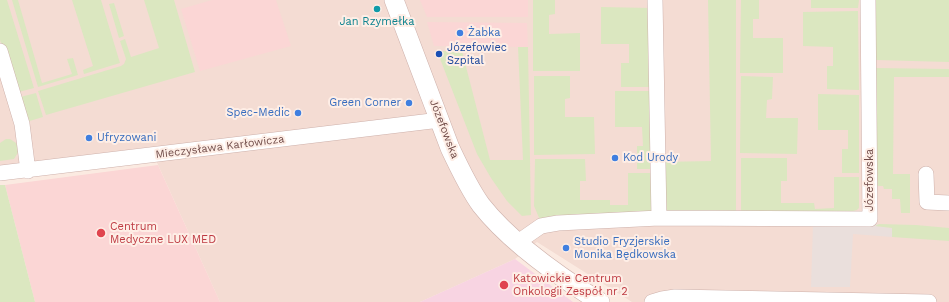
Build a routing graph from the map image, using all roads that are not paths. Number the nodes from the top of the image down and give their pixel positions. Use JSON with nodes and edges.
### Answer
{"nodes":[{"id":1,"x":394,"y":0,"type":"edge"},
{"id":2,"x":655,"y":0,"type":"edge"},
{"id":3,"x":868,"y":0,"type":"edge"},
{"id":4,"x":0,"y":51,"type":"edge"},
{"id":5,"x":440,"y":120,"type":"junction"},
{"id":6,"x":28,"y":171,"type":"junction"},
{"id":7,"x":0,"y":173,"type":"edge"},
{"id":8,"x":926,"y":174,"type":"dead end"},
{"id":9,"x":949,"y":203,"type":"edge"},
{"id":10,"x":659,"y":218,"type":"junction"},
{"id":11,"x":518,"y":242,"type":"junction"},
{"id":12,"x":600,"y":302,"type":"edge"},
{"id":13,"x":652,"y":302,"type":"edge"},
{"id":14,"x":928,"y":302,"type":"edge"}],
"edges":[{"from":1,"to":5,"type":"street","name":"Józefowska"},
{"from":2,"to":10,"type":"street"},
{"from":3,"to":10,"type":"street","name":"Józefowska"},
{"from":4,"to":6,"type":"street"},
{"from":5,"to":6,"type":"street","name":"Mieczysława Karłowicza"},
{"from":5,"to":11,"type":"street","name":"Józefowska"},
{"from":6,"to":7,"type":"street","name":"Mieczysława Karłowicza"},
{"from":8,"to":9,"type":"street"},
{"from":10,"to":11,"type":"street","name":"Józefowska"},
{"from":11,"to":12,"type":"street","name":"Józefowska"},
{"from":13,"to":14,"type":"street"}]}
